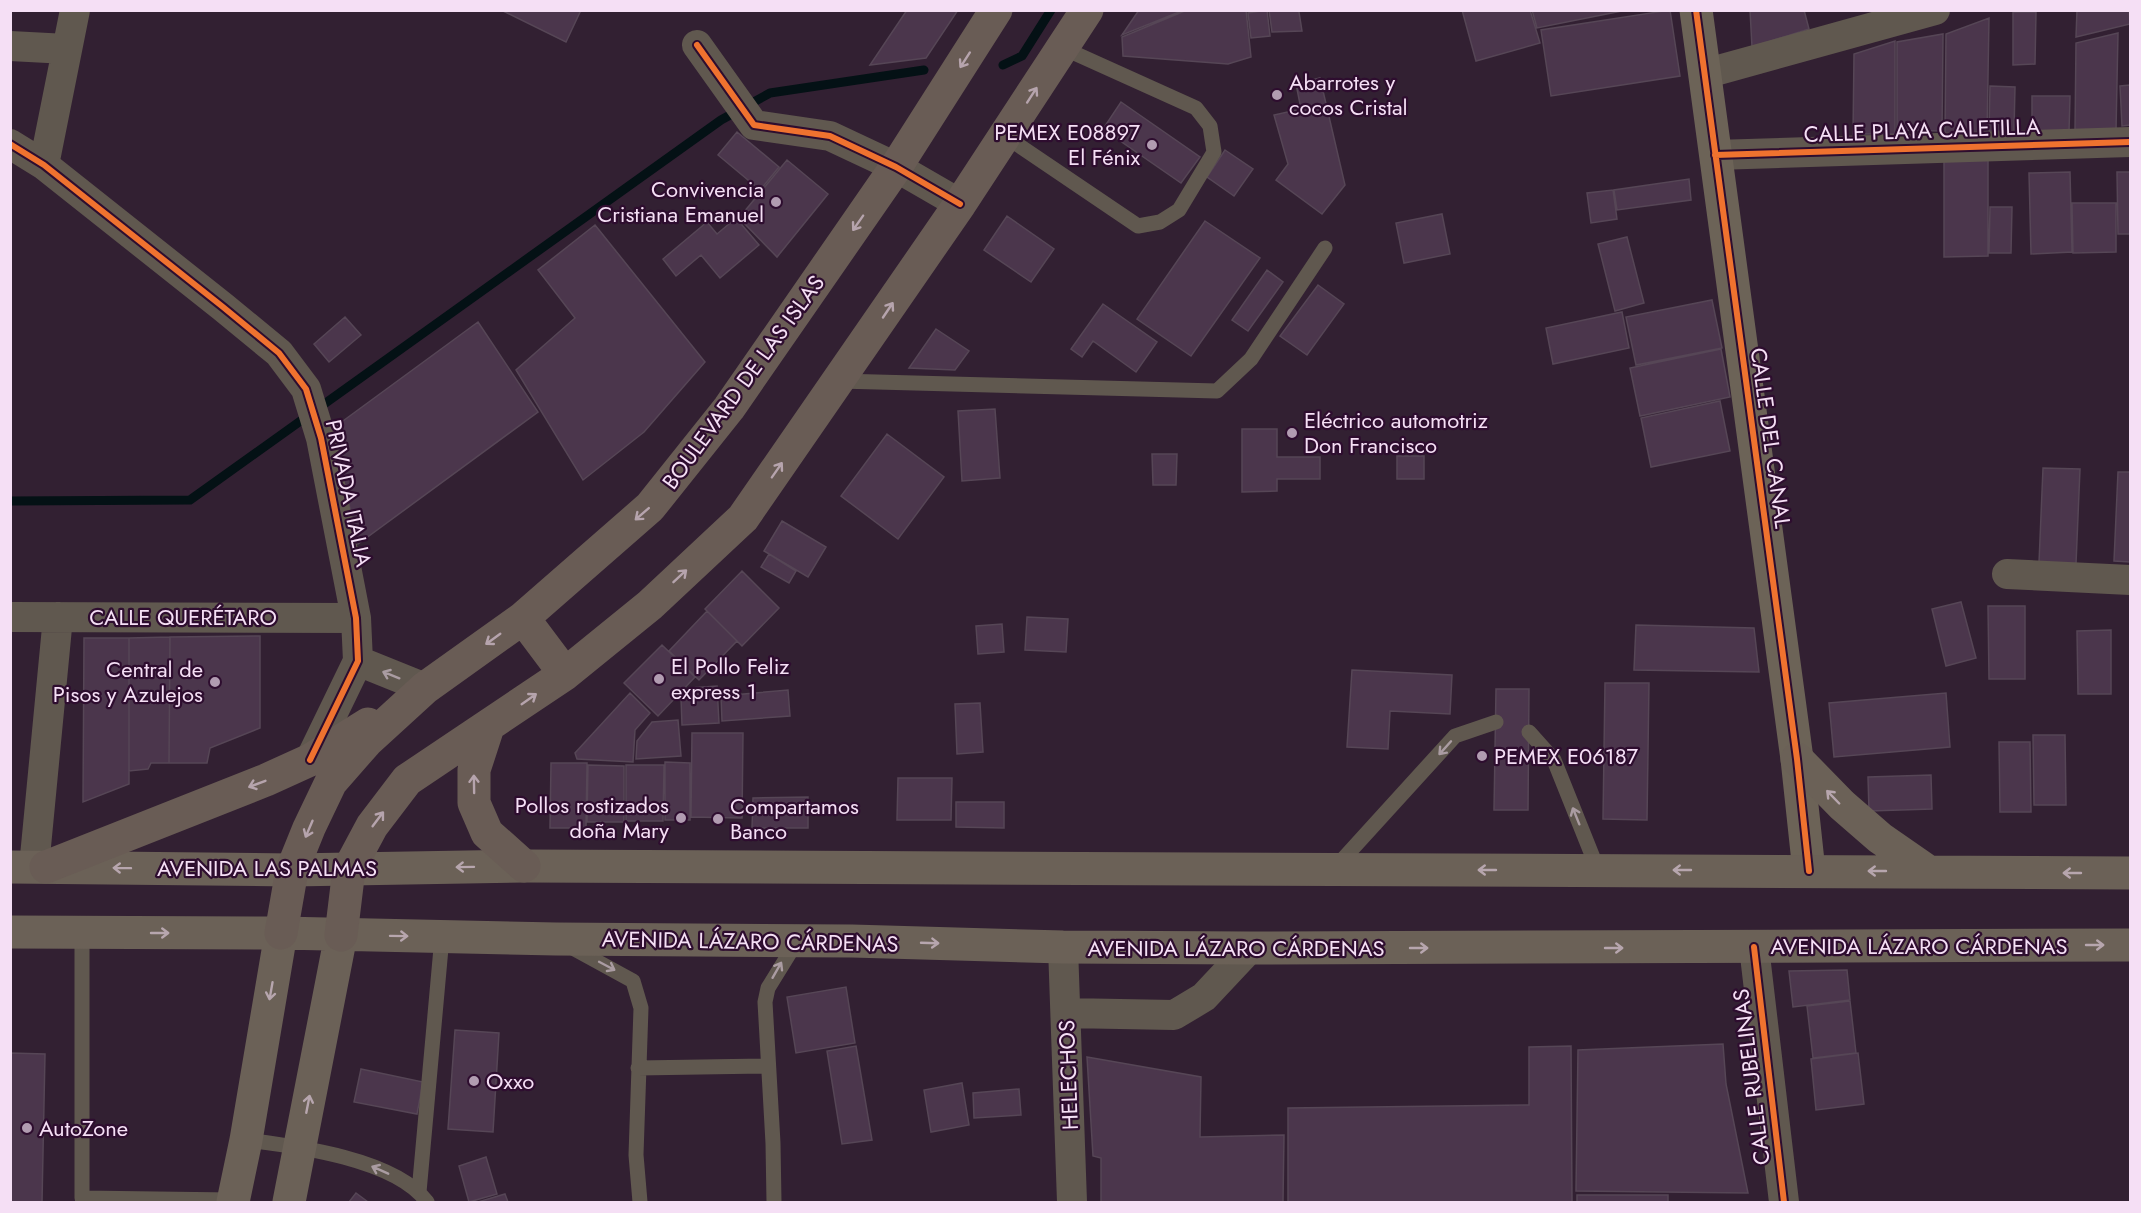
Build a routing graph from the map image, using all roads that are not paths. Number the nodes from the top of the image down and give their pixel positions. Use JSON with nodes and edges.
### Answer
{"nodes":[{"id":1,"x":75,"y":10,"type":"edge"},
{"id":2,"x":996,"y":10,"type":"edge"},
{"id":3,"x":1087,"y":10,"type":"edge"},
{"id":4,"x":1696,"y":10,"type":"edge"},
{"id":5,"x":1935,"y":10,"type":"edge"},
{"id":6,"x":697,"y":45,"type":"dead end"},
{"id":7,"x":10,"y":46,"type":"edge"},
{"id":8,"x":1063,"y":48,"type":"junction"},
{"id":9,"x":67,"y":49,"type":"junction"},
{"id":10,"x":1704,"y":74,"type":"junction"},
{"id":11,"x":1005,"y":136,"type":"junction"},
{"id":12,"x":2130,"y":142,"type":"edge"},
{"id":13,"x":10,"y":144,"type":"edge"},
{"id":14,"x":1715,"y":154,"type":"junction"},
{"id":15,"x":44,"y":165,"type":"junction"},
{"id":16,"x":896,"y":166,"type":"junction"},
{"id":17,"x":960,"y":204,"type":"junction"},
{"id":18,"x":1325,"y":248,"type":"dead end"},
{"id":19,"x":839,"y":381,"type":"junction"},
{"id":20,"x":2007,"y":574,"type":"dead end"},
{"id":21,"x":2130,"y":580,"type":"edge"},
{"id":22,"x":10,"y":617,"type":"edge"},
{"id":23,"x":58,"y":617,"type":"junction"},
{"id":24,"x":357,"y":618,"type":"junction"},
{"id":25,"x":523,"y":618,"type":"junction"},
{"id":26,"x":358,"y":661,"type":"junction"},
{"id":27,"x":565,"y":674,"type":"junction"},
{"id":28,"x":425,"y":688,"type":"junction"},
{"id":29,"x":1496,"y":722,"type":"dead end"},
{"id":30,"x":488,"y":727,"type":"junction"},
{"id":31,"x":1529,"y":732,"type":"dead end"},
{"id":32,"x":1797,"y":759,"type":"junction"},
{"id":33,"x":310,"y":760,"type":"junction"},
{"id":34,"x":524,"y":866,"type":"junction"},
{"id":35,"x":30,"y":867,"type":"edge"},
{"id":36,"x":349,"y":869,"type":"junction"},
{"id":37,"x":1334,"y":869,"type":"junction"},
{"id":38,"x":292,"y":870,"type":"junction"},
{"id":39,"x":1598,"y":870,"type":"junction"},
{"id":40,"x":1809,"y":871,"type":"junction"},
{"id":41,"x":1929,"y":872,"type":"junction"},
{"id":42,"x":2130,"y":873,"type":"edge"},
{"id":43,"x":82,"y":932,"type":"junction"},
{"id":44,"x":10,"y":933,"type":"edge"},
{"id":45,"x":281,"y":933,"type":"junction"},
{"id":46,"x":340,"y":935,"type":"junction"},
{"id":47,"x":442,"y":937,"type":"junction"},
{"id":48,"x":556,"y":939,"type":"junction"},
{"id":49,"x":796,"y":941,"type":"junction"},
{"id":50,"x":2130,"y":945,"type":"edge"},
{"id":51,"x":1063,"y":947,"type":"junction"},
{"id":52,"x":1754,"y":947,"type":"junction"},
{"id":53,"x":1250,"y":948,"type":"junction"},
{"id":54,"x":1066,"y":1013,"type":"junction"},
{"id":55,"x":768,"y":1066,"type":"junction"},
{"id":56,"x":638,"y":1068,"type":"junction"},
{"id":57,"x":246,"y":1140,"type":"junction"},
{"id":58,"x":300,"y":1147,"type":"junction"},
{"id":59,"x":423,"y":1197,"type":"edge"},
{"id":60,"x":233,"y":1201,"type":"edge"},
{"id":61,"x":289,"y":1203,"type":"edge"},
{"id":62,"x":640,"y":1203,"type":"edge"},
{"id":63,"x":774,"y":1203,"type":"edge"},
{"id":64,"x":1072,"y":1203,"type":"edge"},
{"id":65,"x":1784,"y":1203,"type":"edge"}],
"edges":[{"from":1,"to":9,"type":"street"},
{"from":2,"to":16,"type":"highway","name":"BOULEVARD DE LAS ISLAS","one_way":true},
{"from":3,"to":8,"type":"highway"},
{"from":4,"to":10,"type":"street","name":"CALLE DEL CANAL"},
{"from":5,"to":10,"type":"street"},
{"from":6,"to":16,"type":"street"},
{"from":7,"to":9,"type":"street"},
{"from":11,"to":8,"type":"highway","one_way":true},
{"from":8,"to":11,"type":"lane"},
{"from":9,"to":15,"type":"street"},
{"from":10,"to":14,"type":"street","name":"CALLE DEL CANAL"},
{"from":11,"to":17,"type":"highway"},
{"from":12,"to":14,"type":"street","name":"CALLE PLAYA CALETILLA"},
{"from":13,"to":15,"type":"street","name":"PRIVADA ITALIA"},
{"from":14,"to":32,"type":"street","name":"CALLE DEL CANAL"},
{"from":15,"to":24,"type":"street","name":"PRIVADA ITALIA"},
{"from":16,"to":17,"type":"street"},
{"from":16,"to":25,"type":"highway","name":"BOULEVARD DE LAS ISLAS","one_way":true},
{"from":19,"to":17,"type":"highway","one_way":true},
{"from":18,"to":19,"type":"lane"},
{"from":27,"to":19,"type":"highway","one_way":true},
{"from":20,"to":21,"type":"street"},
{"from":22,"to":23,"type":"street","name":"CALLE QUERÉTARO"},
{"from":23,"to":24,"type":"street","name":"CALLE QUERÉTARO"},
{"from":23,"to":35,"type":"street"},
{"from":24,"to":26,"type":"street","name":"PRIVADA ITALIA"},
{"from":25,"to":27,"type":"highway"},
{"from":25,"to":28,"type":"highway","name":"BOULEVARD DE LAS ISLAS","one_way":true},
{"from":28,"to":26,"type":"street","one_way":true},
{"from":26,"to":33,"type":"street","name":"PRIVADA ITALIA"},
{"from":30,"to":27,"type":"highway","one_way":true},
{"from":28,"to":33,"type":"highway"},
{"from":28,"to":38,"type":"highway","name":"BOULEVARD DE LAS ISLAS","one_way":true},
{"from":29,"to":37,"type":"lane","one_way":true},
{"from":34,"to":30,"type":"highway","one_way":true},
{"from":36,"to":30,"type":"highway","one_way":true},
{"from":39,"to":31,"type":"lane","one_way":true},
{"from":32,"to":40,"type":"street","name":"CALLE DEL CANAL"},
{"from":41,"to":32,"type":"main road","one_way":true},
{"from":33,"to":35,"type":"highway","one_way":true},
{"from":34,"to":36,"type":"main road","name":"AVENIDA LAS PALMAS","one_way":true},
{"from":34,"to":37,"type":"main road"},
{"from":38,"to":35,"type":"main road","name":"AVENIDA LAS PALMAS","one_way":true},
{"from":36,"to":38,"type":"main road","name":"AVENIDA LAS PALMAS"},
{"from":36,"to":46,"type":"highway"},
{"from":39,"to":37,"type":"main road","one_way":true},
{"from":38,"to":45,"type":"highway","name":"BOULEVARD DE LAS ISLAS"},
{"from":40,"to":39,"type":"main road","one_way":true},
{"from":41,"to":40,"type":"main road","one_way":true},
{"from":42,"to":41,"type":"main road","one_way":true},
{"from":43,"to":44,"type":"main road"},
{"from":43,"to":45,"type":"main road","one_way":true},
{"from":43,"to":60,"type":"lane"},
{"from":45,"to":46,"type":"main road"},
{"from":45,"to":57,"type":"main road","one_way":true},
{"from":46,"to":47,"type":"main road","name":"AVENIDA LÁZARO CÁRDENAS","one_way":true},
{"from":58,"to":46,"type":"main road","one_way":true},
{"from":47,"to":48,"type":"main road","name":"AVENIDA LÁZARO CÁRDENAS"},
{"from":47,"to":59,"type":"lane"},
{"from":48,"to":49,"type":"main road","name":"AVENIDA LÁZARO CÁRDENAS"},
{"from":48,"to":56,"type":"lane","one_way":true},
{"from":49,"to":51,"type":"main road","name":"AVENIDA LÁZARO CÁRDENAS","one_way":true},
{"from":55,"to":49,"type":"lane","one_way":true},
{"from":52,"to":50,"type":"main road","name":"AVENIDA LÁZARO CÁRDENAS","one_way":true},
{"from":51,"to":53,"type":"main road","name":"AVENIDA LÁZARO CÁRDENAS"},
{"from":51,"to":54,"type":"street","name":"HELECHOS"},
{"from":53,"to":52,"type":"main road","name":"AVENIDA LÁZARO CÁRDENAS","one_way":true},
{"from":52,"to":65,"type":"street","name":"CALLE RUBELINAS"},
{"from":53,"to":54,"type":"street"},
{"from":54,"to":64,"type":"street","name":"HELECHOS"},
{"from":55,"to":56,"type":"lane"},
{"from":55,"to":63,"type":"lane"},
{"from":56,"to":62,"type":"lane"},
{"from":57,"to":58,"type":"lane"},
{"from":57,"to":60,"type":"main road"},
{"from":59,"to":58,"type":"lane","one_way":true},
{"from":58,"to":61,"type":"main road"}]}
